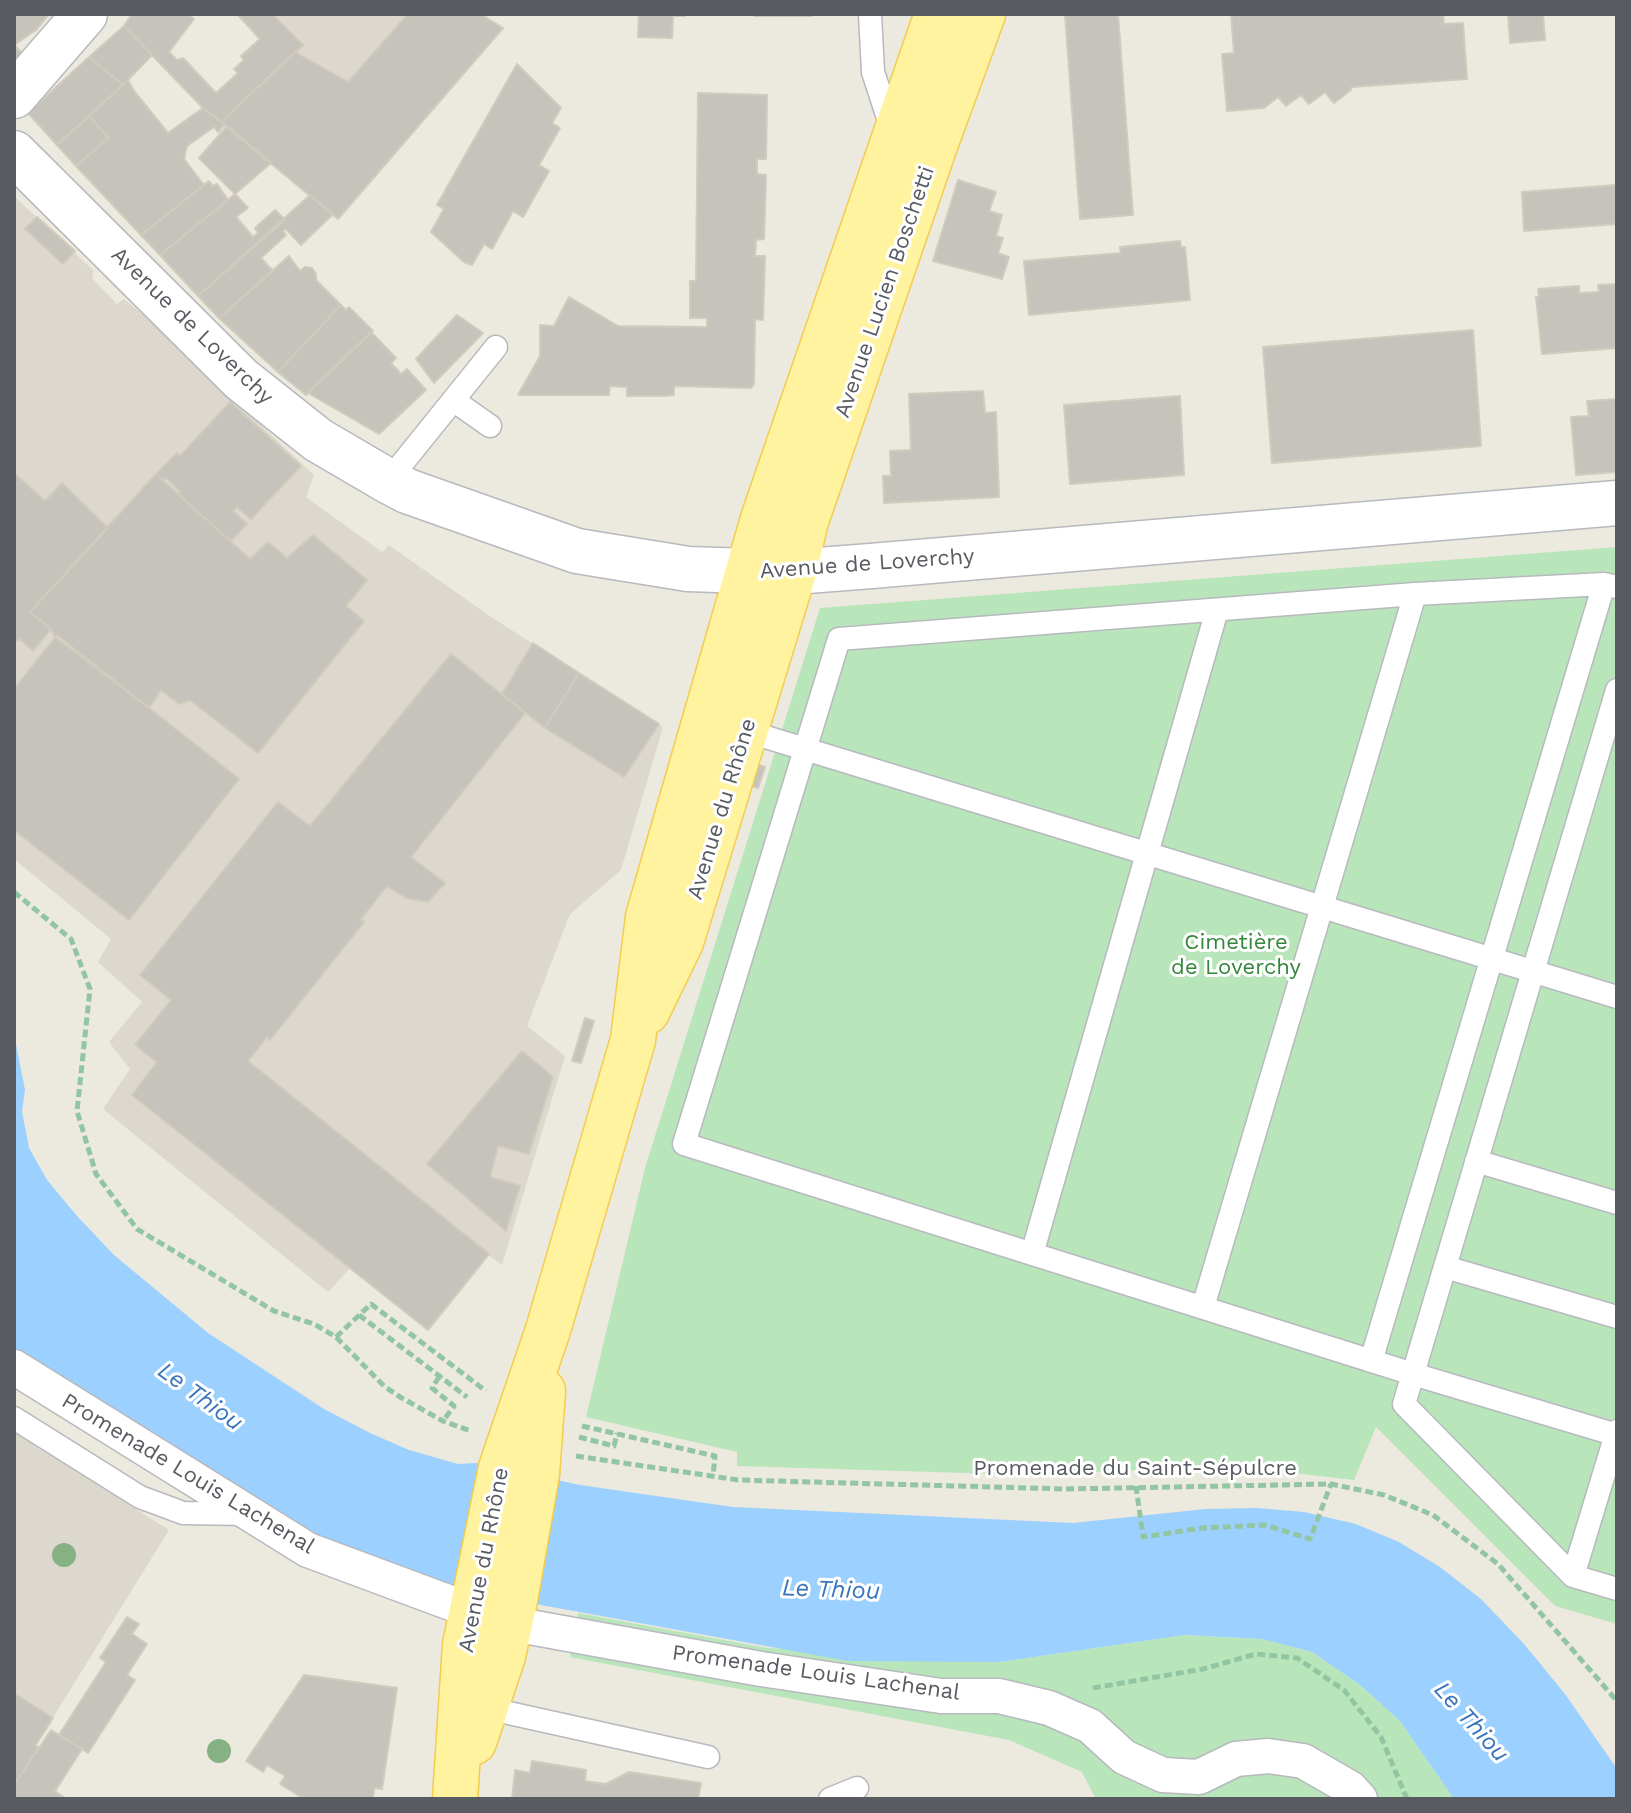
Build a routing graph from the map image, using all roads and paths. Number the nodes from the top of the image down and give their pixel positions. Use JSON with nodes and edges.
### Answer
{"nodes":[{"id":1,"x":85,"y":14,"type":"edge"},
{"id":2,"x":870,"y":14,"type":"edge"},
{"id":3,"x":937,"y":14,"type":"edge"},
{"id":4,"x":983,"y":14,"type":"edge"},
{"id":5,"x":14,"y":96,"type":"edge"},
{"id":6,"x":895,"y":139,"type":"junction"},
{"id":7,"x":14,"y":153,"type":"edge"},
{"id":8,"x":496,"y":347,"type":"dead end"},
{"id":9,"x":453,"y":400,"type":"junction"},
{"id":10,"x":490,"y":426,"type":"dead end"},
{"id":11,"x":783,"y":464,"type":"junction"},
{"id":12,"x":388,"y":481,"type":"junction"},
{"id":13,"x":1617,"y":503,"type":"edge"},
{"id":14,"x":806,"y":521,"type":"junction"},
{"id":15,"x":871,"y":566,"type":"junction"},
{"id":16,"x":748,"y":571,"type":"junction"},
{"id":17,"x":794,"y":572,"type":"junction"},
{"id":18,"x":1611,"y":586,"type":"edge"},
{"id":19,"x":1415,"y":594,"type":"junction"},
{"id":20,"x":1217,"y":610,"type":"junction"},
{"id":21,"x":1617,"y":690,"type":"edge"},
{"id":22,"x":746,"y":731,"type":"junction"},
{"id":23,"x":805,"y":750,"type":"junction"},
{"id":24,"x":1147,"y":854,"type":"junction"},
{"id":25,"x":14,"y":892,"type":"edge"},
{"id":26,"x":1322,"y":907,"type":"junction"},
{"id":27,"x":1492,"y":959,"type":"junction"},
{"id":28,"x":1533,"y":972,"type":"junction"},
{"id":29,"x":1617,"y":997,"type":"edge"},
{"id":30,"x":633,"y":1040,"type":"junction"},
{"id":31,"x":1476,"y":1161,"type":"junction"},
{"id":32,"x":1617,"y":1203,"type":"edge"},
{"id":33,"x":1032,"y":1254,"type":"junction"},
{"id":34,"x":1445,"y":1267,"type":"junction"},
{"id":35,"x":1203,"y":1307,"type":"junction"},
{"id":36,"x":359,"y":1315,"type":"junction"},
{"id":37,"x":1617,"y":1317,"type":"edge"},
{"id":38,"x":336,"y":1337,"type":"junction"},
{"id":39,"x":1371,"y":1361,"type":"junction"},
{"id":40,"x":14,"y":1367,"type":"edge"},
{"id":41,"x":1413,"y":1374,"type":"junction"},
{"id":42,"x":439,"y":1377,"type":"junction"},
{"id":43,"x":487,"y":1392,"type":"dead end"},
{"id":44,"x":467,"y":1397,"type":"dead end"},
{"id":45,"x":14,"y":1418,"type":"edge"},
{"id":46,"x":443,"y":1421,"type":"junction"},
{"id":47,"x":582,"y":1426,"type":"dead end"},
{"id":48,"x":617,"y":1433,"type":"junction"},
{"id":49,"x":1617,"y":1433,"type":"edge"},
{"id":50,"x":577,"y":1437,"type":"dead end"},
{"id":51,"x":523,"y":1458,"type":"junction"},
{"id":52,"x":713,"y":1476,"type":"junction"},
{"id":53,"x":1331,"y":1484,"type":"junction"},
{"id":54,"x":1136,"y":1486,"type":"junction"},
{"id":55,"x":251,"y":1514,"type":"junction"},
{"id":56,"x":1573,"y":1576,"type":"junction"},
{"id":57,"x":1617,"y":1589,"type":"edge"},
{"id":58,"x":493,"y":1606,"type":"junction"},
{"id":59,"x":1604,"y":1686,"type":"junction"},
{"id":60,"x":1617,"y":1688,"type":"edge"},
{"id":61,"x":1617,"y":1701,"type":"edge"},
{"id":62,"x":486,"y":1708,"type":"junction"},
{"id":63,"x":1049,"y":1708,"type":"junction"},
{"id":64,"x":708,"y":1757,"type":"dead end"},
{"id":65,"x":857,"y":1788,"type":"dead end"},
{"id":66,"x":455,"y":1798,"type":"edge"},
{"id":67,"x":830,"y":1799,"type":"edge"},
{"id":68,"x":1360,"y":1799,"type":"edge"},
{"id":69,"x":1407,"y":1799,"type":"edge"}],
"edges":[{"from":1,"to":5,"type":"street"},
{"from":2,"to":6,"type":"lane","name":"Avenue Lucien Boschetti"},
{"from":3,"to":6,"type":"main road","name":"Avenue Lucien Boschetti"},
{"from":4,"to":14,"type":"main road","name":"Avenue Lucien Boschetti"},
{"from":6,"to":11,"type":"main road","name":"Avenue Lucien Boschetti"},
{"from":7,"to":12,"type":"street","name":"Avenue de Loverchy"},
{"from":8,"to":9,"type":"lane"},
{"from":9,"to":10,"type":"lane"},
{"from":9,"to":12,"type":"lane"},
{"from":11,"to":14,"type":"street"},
{"from":11,"to":16,"type":"main road","name":"Avenue Lucien Boschetti"},
{"from":12,"to":16,"type":"street","name":"Avenue de Loverchy"},
{"from":13,"to":15,"type":"street","name":"Avenue de Loverchy"},
{"from":14,"to":15,"type":"street"},
{"from":14,"to":17,"type":"main road","name":"Avenue Lucien Boschetti"},
{"from":15,"to":17,"type":"street","name":"Avenue de Loverchy"},
{"from":16,"to":17,"type":"street","name":"Avenue de Loverchy"},
{"from":16,"to":30,"type":"main road","name":"Avenue du Rhône"},
{"from":17,"to":22,"type":"main road","name":"Avenue du Rhône"},
{"from":18,"to":19,"type":"lane"},
{"from":18,"to":27,"type":"lane"},
{"from":19,"to":20,"type":"lane"},
{"from":19,"to":26,"type":"lane"},
{"from":20,"to":23,"type":"lane"},
{"from":20,"to":24,"type":"lane"},
{"from":21,"to":28,"type":"lane"},
{"from":22,"to":23,"type":"lane"},
{"from":22,"to":30,"type":"main road","name":"Avenue du Rhône"},
{"from":23,"to":24,"type":"lane"},
{"from":23,"to":33,"type":"lane"},
{"from":24,"to":26,"type":"lane"},
{"from":24,"to":33,"type":"lane"},
{"from":25,"to":38,"type":"path","name":"Promenade du Saint-Sépulcre"},
{"from":26,"to":27,"type":"lane"},
{"from":26,"to":35,"type":"lane"},
{"from":27,"to":28,"type":"lane"},
{"from":27,"to":39,"type":"lane"},
{"from":28,"to":29,"type":"lane"},
{"from":28,"to":31,"type":"lane"},
{"from":30,"to":51,"type":"main road","name":"Avenue du Rhône"},
{"from":31,"to":32,"type":"lane"},
{"from":31,"to":34,"type":"lane"},
{"from":33,"to":35,"type":"lane"},
{"from":34,"to":37,"type":"lane"},
{"from":34,"to":41,"type":"lane"},
{"from":35,"to":39,"type":"lane"},
{"from":36,"to":38,"type":"path"},
{"from":36,"to":42,"type":"path"},
{"from":36,"to":43,"type":"path"},
{"from":38,"to":46,"type":"path","name":"Promenade du Saint-Sépulcre"},
{"from":39,"to":41,"type":"lane"},
{"from":40,"to":55,"type":"street","name":"Promenade Louis Lachenal"},
{"from":41,"to":49,"type":"lane"},
{"from":41,"to":56,"type":"lane"},
{"from":42,"to":44,"type":"path"},
{"from":42,"to":46,"type":"path"},
{"from":45,"to":55,"type":"lane"},
{"from":46,"to":51,"type":"path","name":"Promenade du Saint-Sépulcre"},
{"from":47,"to":48,"type":"path"},
{"from":48,"to":50,"type":"path"},
{"from":48,"to":52,"type":"path"},
{"from":49,"to":56,"type":"lane"},
{"from":51,"to":52,"type":"path","name":"Promenade du Saint-Sépulcre"},
{"from":51,"to":58,"type":"main road","name":"Avenue du Rhône"},
{"from":52,"to":54,"type":"path","name":"Promenade du Saint-Sépulcre"},
{"from":53,"to":54,"type":"path","name":"Promenade du Saint-Sépulcre"},
{"from":53,"to":54,"type":"path"},
{"from":53,"to":59,"type":"path","name":"Promenade du Saint-Sépulcre"},
{"from":55,"to":58,"type":"street","name":"Promenade Louis Lachenal"},
{"from":56,"to":57,"type":"lane"},
{"from":58,"to":62,"type":"main road","name":"Avenue du Rhône"},
{"from":58,"to":63,"type":"street","name":"Promenade Louis Lachenal"},
{"from":58,"to":66,"type":"main road","name":"Avenue du Rhône"},
{"from":59,"to":60,"type":"path"},
{"from":59,"to":61,"type":"path","name":"Promenade du Saint-Sépulcre"},
{"from":62,"to":64,"type":"lane"},
{"from":62,"to":66,"type":"main road","name":"Avenue du Rhône"},
{"from":63,"to":68,"type":"street","name":"Promenade Louis Lachenal"},
{"from":63,"to":69,"type":"path"},
{"from":65,"to":67,"type":"lane"}]}
